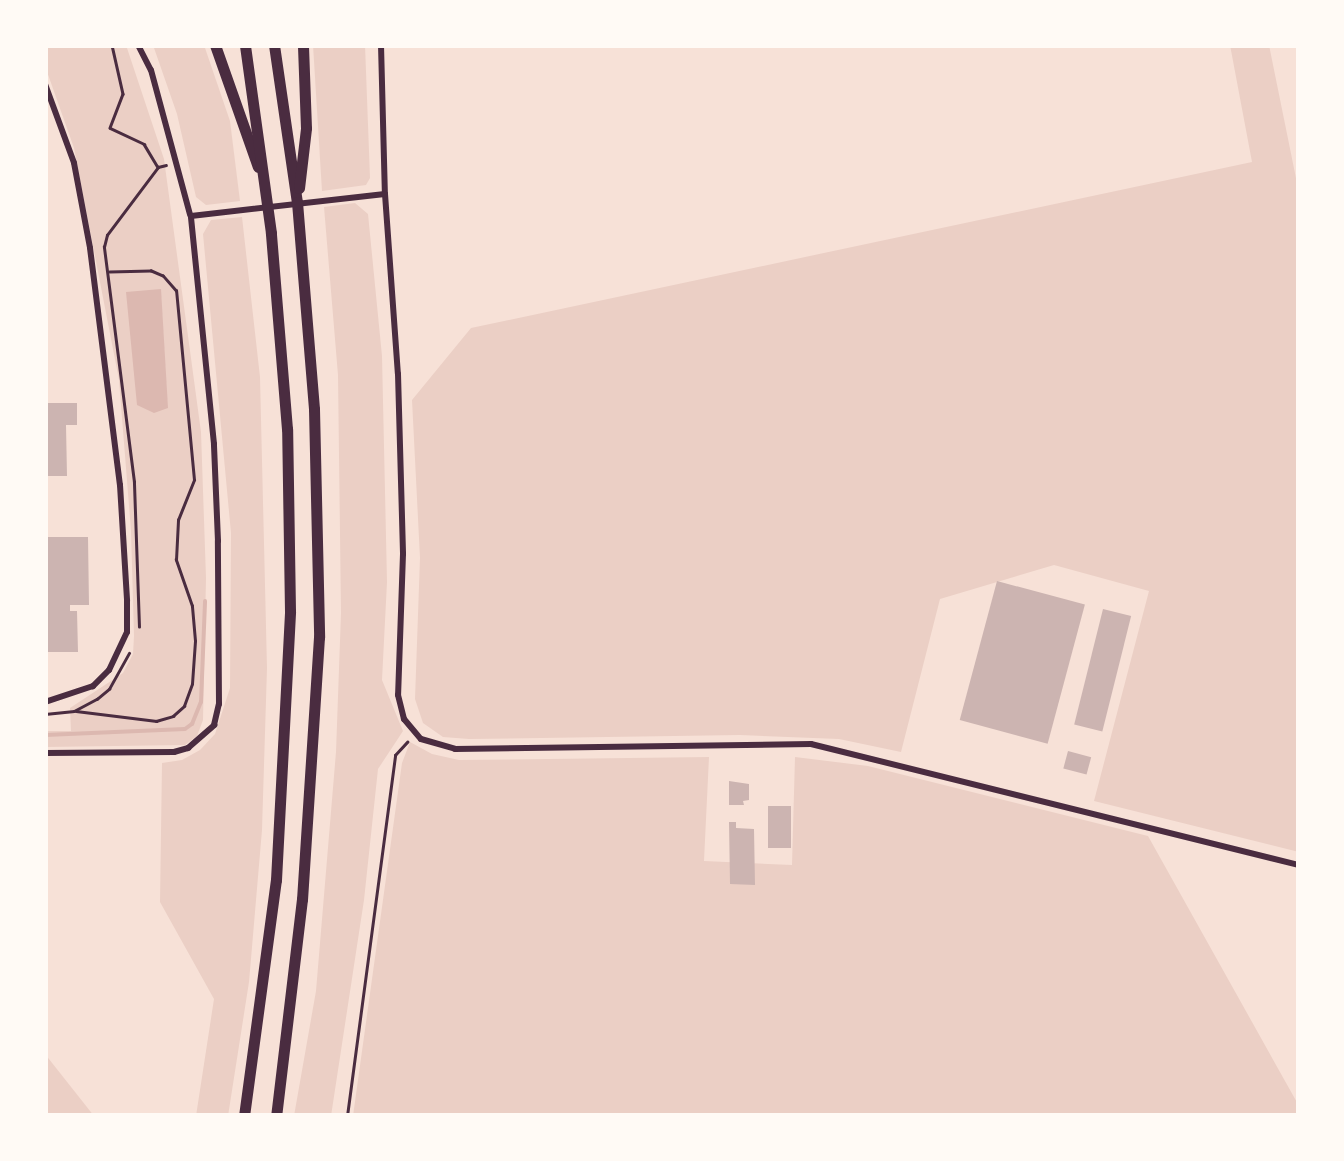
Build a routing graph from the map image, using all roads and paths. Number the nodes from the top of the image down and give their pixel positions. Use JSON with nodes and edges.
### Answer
{"nodes":[{"id":1,"x":112,"y":45,"type":"edge"},
{"id":2,"x":138,"y":45,"type":"edge"},
{"id":3,"x":215,"y":45,"type":"edge"},
{"id":4,"x":244,"y":45,"type":"edge"},
{"id":5,"x":274,"y":45,"type":"edge"},
{"id":6,"x":303,"y":45,"type":"edge"},
{"id":7,"x":382,"y":45,"type":"edge"},
{"id":8,"x":45,"y":84,"type":"edge"},
{"id":9,"x":158,"y":167,"type":"dead end"},
{"id":10,"x":297,"y":172,"type":"junction"},
{"id":11,"x":385,"y":194,"type":"junction"},
{"id":12,"x":266,"y":197,"type":"junction"},
{"id":13,"x":190,"y":216,"type":"junction"},
{"id":14,"x":108,"y":272,"type":"dead end"},
{"id":15,"x":45,"y":702,"type":"edge"},
{"id":16,"x":74,"y":711,"type":"dead end"},
{"id":17,"x":415,"y":734,"type":"junction"},
{"id":18,"x":45,"y":753,"type":"edge"},
{"id":19,"x":1299,"y":865,"type":"edge"},
{"id":20,"x":244,"y":1116,"type":"edge"},
{"id":21,"x":276,"y":1116,"type":"edge"},
{"id":22,"x":347,"y":1116,"type":"edge"}],
"edges":[{"from":1,"to":9,"type":"path"},
{"from":2,"to":13,"type":"street"},
{"from":3,"to":12,"type":"highway"},
{"from":4,"to":12,"type":"highway"},
{"from":5,"to":10,"type":"highway"},
{"from":6,"to":10,"type":"highway"},
{"from":7,"to":11,"type":"street"},
{"from":8,"to":15,"type":"street"},
{"from":10,"to":21,"type":"highway"},
{"from":11,"to":13,"type":"street"},
{"from":11,"to":17,"type":"street"},
{"from":12,"to":20,"type":"highway"},
{"from":13,"to":18,"type":"street"},
{"from":14,"to":16,"type":"path"},
{"from":17,"to":19,"type":"street"},
{"from":17,"to":22,"type":"path"}]}
